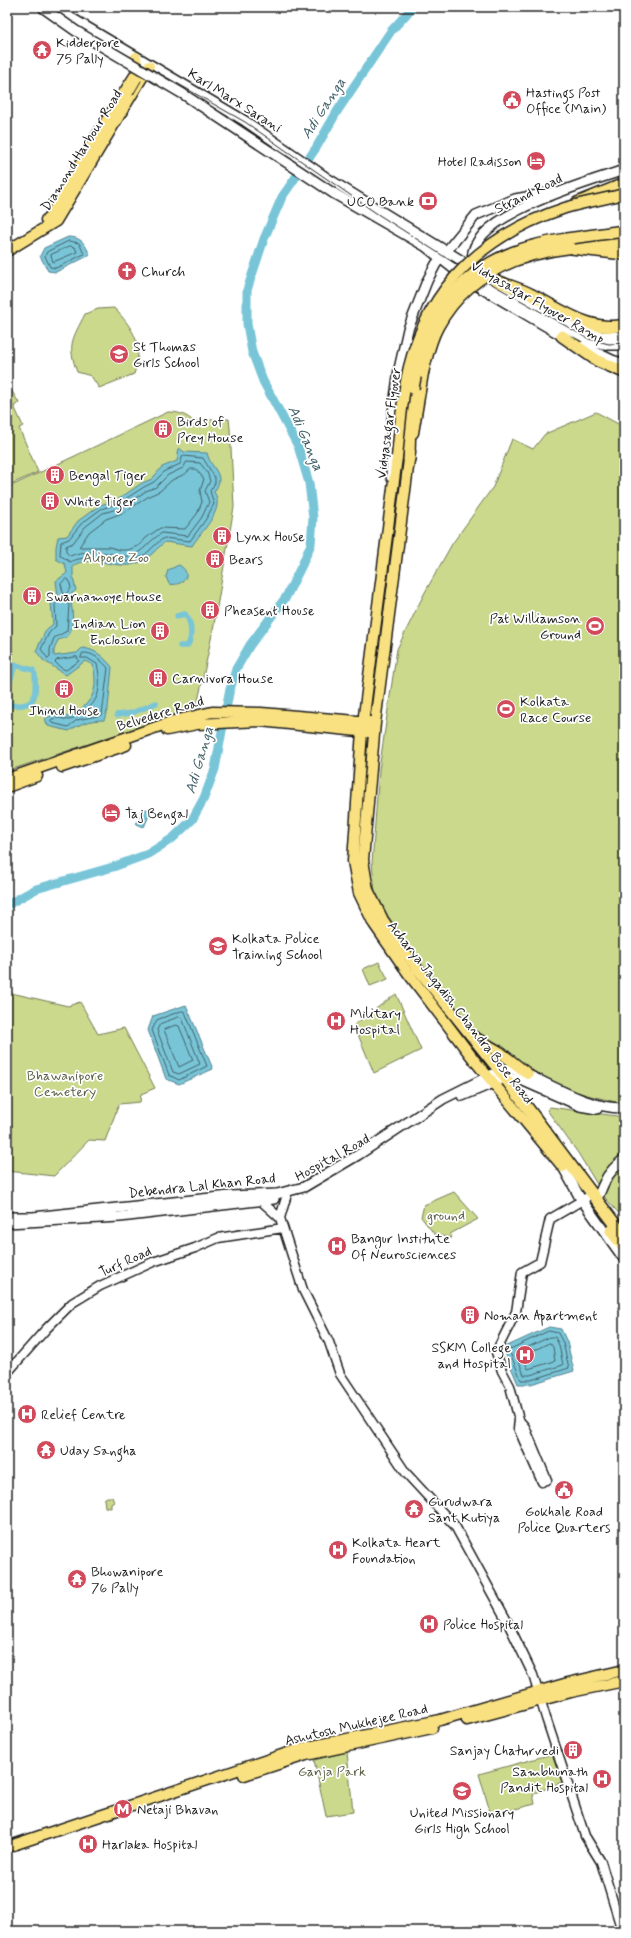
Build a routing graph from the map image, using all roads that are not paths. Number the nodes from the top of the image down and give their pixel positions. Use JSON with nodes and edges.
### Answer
{"nodes":[{"id":1,"x":42,"y":7,"type":"edge"},
{"id":2,"x":53,"y":7,"type":"edge"},
{"id":3,"x":137,"y":57,"type":"junction"},
{"id":4,"x":149,"y":66,"type":"junction"},
{"id":5,"x":624,"y":170,"type":"edge"},
{"id":6,"x":327,"y":178,"type":"junction"},
{"id":7,"x":624,"y":184,"type":"edge"},
{"id":8,"x":555,"y":192,"type":"junction"},
{"id":9,"x":334,"y":193,"type":"junction"},
{"id":10,"x":624,"y":194,"type":"edge"},
{"id":11,"x":566,"y":208,"type":"junction"},
{"id":12,"x":468,"y":224,"type":"junction"},
{"id":13,"x":624,"y":231,"type":"edge"},
{"id":14,"x":483,"y":235,"type":"junction"},
{"id":15,"x":624,"y":242,"type":"edge"},
{"id":16,"x":7,"y":244,"type":"edge"},
{"id":17,"x":571,"y":248,"type":"junction"},
{"id":18,"x":7,"y":251,"type":"edge"},
{"id":19,"x":447,"y":251,"type":"junction"},
{"id":20,"x":624,"y":254,"type":"edge"},
{"id":21,"x":441,"y":259,"type":"junction"},
{"id":22,"x":476,"y":269,"type":"junction"},
{"id":23,"x":497,"y":282,"type":"junction"},
{"id":24,"x":624,"y":325,"type":"edge"},
{"id":25,"x":562,"y":336,"type":"junction"},
{"id":26,"x":624,"y":336,"type":"edge"},
{"id":27,"x":624,"y":345,"type":"edge"},
{"id":28,"x":624,"y":364,"type":"edge"},
{"id":29,"x":624,"y":372,"type":"edge"},
{"id":30,"x":409,"y":459,"type":"junction"},
{"id":31,"x":390,"y":512,"type":"junction"},
{"id":32,"x":248,"y":717,"type":"junction"},
{"id":33,"x":363,"y":726,"type":"junction"},
{"id":34,"x":374,"y":728,"type":"junction"},
{"id":35,"x":7,"y":779,"type":"edge"},
{"id":36,"x":7,"y":787,"type":"edge"},
{"id":37,"x":412,"y":970,"type":"junction"},
{"id":38,"x":470,"y":1035,"type":"junction"},
{"id":39,"x":502,"y":1074,"type":"junction"},
{"id":40,"x":528,"y":1074,"type":"junction"},
{"id":41,"x":491,"y":1080,"type":"junction"},
{"id":42,"x":624,"y":1108,"type":"edge"},
{"id":43,"x":624,"y":1114,"type":"edge"},
{"id":44,"x":624,"y":1158,"type":"edge"},
{"id":45,"x":563,"y":1167,"type":"joint"},
{"id":46,"x":287,"y":1194,"type":"junction"},
{"id":47,"x":261,"y":1198,"type":"junction"},
{"id":48,"x":589,"y":1202,"type":"junction"},
{"id":49,"x":7,"y":1217,"type":"edge"},
{"id":50,"x":280,"y":1218,"type":"junction"},
{"id":51,"x":7,"y":1223,"type":"edge"},
{"id":52,"x":283,"y":1228,"type":"junction"},
{"id":53,"x":621,"y":1232,"type":"edge"},
{"id":54,"x":624,"y":1248,"type":"edge"},
{"id":55,"x":624,"y":1259,"type":"edge"},
{"id":56,"x":7,"y":1373,"type":"edge"},
{"id":57,"x":544,"y":1481,"type":"dead end"},
{"id":58,"x":624,"y":1670,"type":"edge"},
{"id":59,"x":624,"y":1681,"type":"edge"},
{"id":60,"x":539,"y":1696,"type":"junction"},
{"id":61,"x":7,"y":1847,"type":"edge"},
{"id":62,"x":7,"y":1854,"type":"edge"},
{"id":63,"x":622,"y":1931,"type":"edge"}],
"edges":[{"from":1,"to":9,"type":"main road","bridge":true},
{"from":2,"to":3,"type":"main road","name":"Karl Marx Sarani"},
{"from":3,"to":4,"type":"main road","name":"Karl Marx Sarani"},
{"from":3,"to":16,"type":"main road","name":"Diamond Harbour Road"},
{"from":4,"to":6,"type":"main road","name":"Karl Marx Sarani"},
{"from":4,"to":18,"type":"main road","name":"Diamond Harbour Road"},
{"from":5,"to":8,"type":"main road","name":"Strand Road"},
{"from":6,"to":9,"type":"main road"},
{"from":6,"to":19,"type":"main road","name":"Karl Marx Sarani"},
{"from":7,"to":11,"type":"highway","bridge":true},
{"from":8,"to":12,"type":"main road"},
{"from":8,"to":14,"type":"main road","name":"Strand Road"},
{"from":9,"to":21,"type":"main road"},
{"from":10,"to":11,"type":"main road","name":"Vidyasagar Flyover","bridge":true},
{"from":11,"to":31,"type":"main road","name":"Vidyasagar Flyover","bridge":true},
{"from":12,"to":14,"type":"main road"},
{"from":12,"to":19,"type":"main road"},
{"from":13,"to":30,"type":"highway","bridge":true},
{"from":14,"to":22,"type":"main road","name":"Strand Road"},
{"from":15,"to":17,"type":"main road","name":"Vidyasagar Flyover"},
{"from":17,"to":20,"type":"highway"},
{"from":17,"to":30,"type":"main road","name":"Vidyasagar Flyover","bridge":true},
{"from":19,"to":21,"type":"main road"},
{"from":19,"to":22,"type":"main road","name":"Karl Marx Sarani"},
{"from":21,"to":25,"type":"main road","name":"Vidyasagar Flyover Ramp"},
{"from":21,"to":27,"type":"main road"},
{"from":21,"to":31,"type":"main road"},
{"from":22,"to":23,"type":"main road","name":"Karl Marx Sarani"},
{"from":23,"to":24,"type":"highway"},
{"from":23,"to":26,"type":"main road","name":"Karl Marx Sarani"},
{"from":25,"to":28,"type":"main road","name":"Vidyasagar Flyover Ramp"},
{"from":25,"to":29,"type":"highway"},
{"from":30,"to":34,"type":"main road","name":"Vidyasagar Flyover"},
{"from":31,"to":33,"type":"main road","name":"Vidyasagar Flyover"},
{"from":32,"to":33,"type":"main road","name":"Belvedere Road"},
{"from":32,"to":35,"type":"main road","name":"Belvedere Road"},
{"from":32,"to":36,"type":"main road","name":"Belvedere Road"},
{"from":33,"to":34,"type":"main road","name":"Belvedere Road"},
{"from":33,"to":37,"type":"main road","name":"Acharya Jagadish Chandra Bose Road"},
{"from":34,"to":37,"type":"main road","name":"Acharya Jagadish Chandra Bose Road"},
{"from":37,"to":38,"type":"main road","name":"Acharya Jagadish Chandra Bose Road"},
{"from":37,"to":41,"type":"main road","name":"Acharya Jagadish Chandra Bose Road"},
{"from":38,"to":39,"type":"main road","name":"Acharya Jagadish Chandra Bose Road"},
{"from":38,"to":40,"type":"main road"},
{"from":39,"to":40,"type":"main road","name":"Hospital Road"},
{"from":39,"to":41,"type":"main road","name":"Hospital Road"},
{"from":39,"to":43,"type":"main road"},
{"from":39,"to":48,"type":"highway","name":"Acharya Jagadish Chandra Bose Road"},
{"from":40,"to":42,"type":"main road","name":"Hospital Road"},
{"from":41,"to":45,"type":"main road","name":"Acharya Jagadish Chandra Bose Road"},
{"from":41,"to":46,"type":"main road","name":"Hospital Road"},
{"from":44,"to":48,"type":"main road"},
{"from":45,"to":48,"type":"highway"},
{"from":46,"to":47,"type":"main road","name":"Debendra Lal Khan Road"},
{"from":46,"to":50,"type":"street"},
{"from":47,"to":49,"type":"main road","name":"Debendra Lal Khan Road"},
{"from":47,"to":50,"type":"street"},
{"from":47,"to":51,"type":"main road"},
{"from":48,"to":53,"type":"highway"},
{"from":48,"to":55,"type":"main road","name":"Acharya Jagadish Chandra Bose Road"},
{"from":48,"to":57,"type":"street"},
{"from":50,"to":52,"type":"street"},
{"from":52,"to":56,"type":"street","name":"Turf Road"},
{"from":52,"to":60,"type":"street"},
{"from":53,"to":54,"type":"highway"},
{"from":58,"to":60,"type":"main road","name":"Ashutosh Mukhejee Road"},
{"from":59,"to":60,"type":"main road","name":"Ashutosh Mukhejee Road"},
{"from":60,"to":61,"type":"main road","name":"Ashutosh Mukhejee Road"},
{"from":60,"to":62,"type":"main road","name":"Ashutosh Mukhejee Road"},
{"from":60,"to":63,"type":"street"}]}
